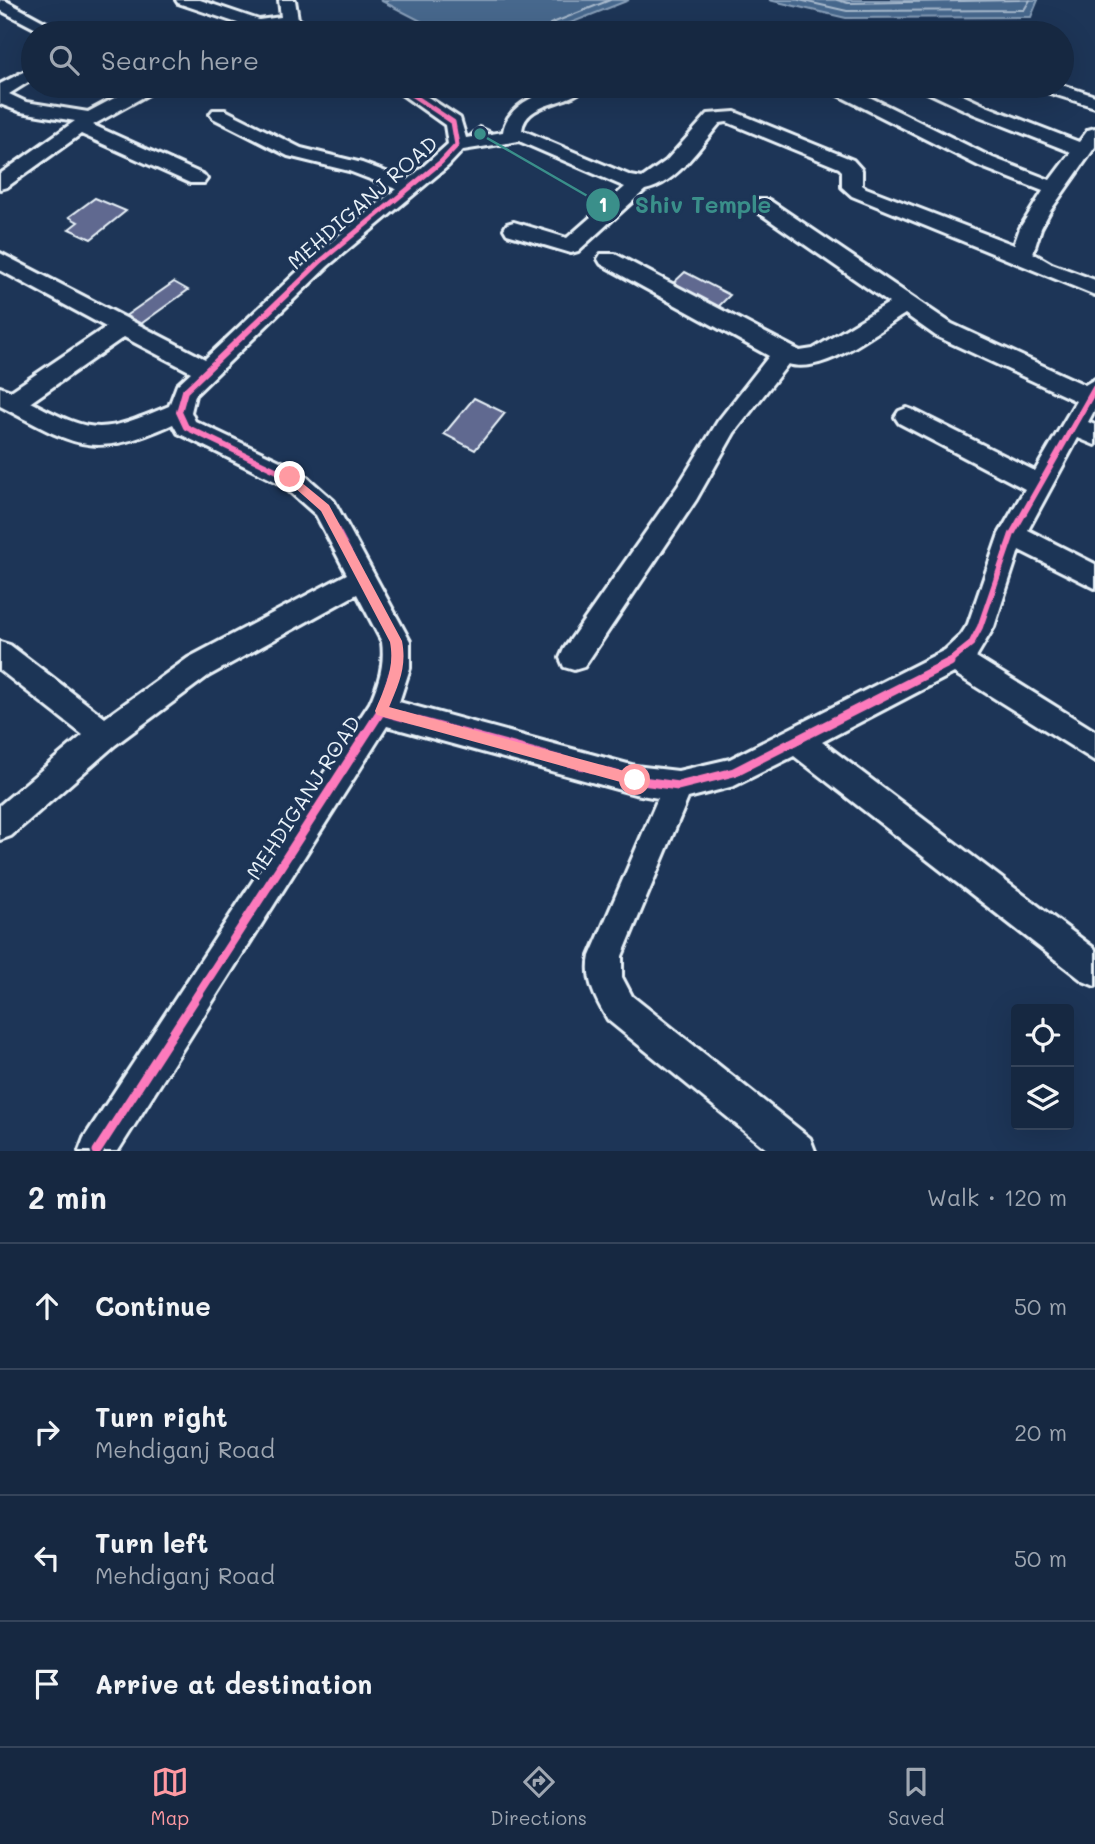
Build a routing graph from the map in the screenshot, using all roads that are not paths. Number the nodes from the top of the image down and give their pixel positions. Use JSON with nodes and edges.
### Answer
{"nodes":[{"id":1,"x":184,"y":0,"type":"edge"},
{"id":2,"x":287,"y":0,"type":"edge"},
{"id":3,"x":0,"y":4,"type":"edge"},
{"id":4,"x":33,"y":21,"type":"edge"},
{"id":5,"x":237,"y":21,"type":"edge"},
{"id":6,"x":290,"y":21,"type":"edge"},
{"id":7,"x":21,"y":80,"type":"edge"},
{"id":8,"x":0,"y":94,"type":"edge"},
{"id":9,"x":1074,"y":95,"type":"edge"},
{"id":10,"x":128,"y":98,"type":"edge"},
{"id":11,"x":416,"y":98,"type":"edge"},
{"id":12,"x":552,"y":98,"type":"edge"},
{"id":13,"x":858,"y":98,"type":"edge"},
{"id":14,"x":955,"y":98,"type":"edge"},
{"id":15,"x":1095,"y":102,"type":"edge"},
{"id":16,"x":219,"y":114,"type":"dead end"},
{"id":17,"x":85,"y":122,"type":"junction"},
{"id":18,"x":512,"y":135,"type":"junction"},
{"id":19,"x":1089,"y":142,"type":"edge"},
{"id":20,"x":457,"y":145,"type":"junction"},
{"id":21,"x":197,"y":179,"type":"dead end"},
{"id":22,"x":0,"y":183,"type":"edge"},
{"id":23,"x":640,"y":184,"type":"junction"},
{"id":24,"x":409,"y":187,"type":"junction"},
{"id":25,"x":1055,"y":189,"type":"junction"},
{"id":26,"x":762,"y":205,"type":"dead end"},
{"id":27,"x":514,"y":229,"type":"dead end"},
{"id":28,"x":1022,"y":256,"type":"junction"},
{"id":29,"x":608,"y":259,"type":"dead end"},
{"id":30,"x":0,"y":260,"type":"edge"},
{"id":31,"x":1095,"y":288,"type":"edge"},
{"id":32,"x":904,"y":304,"type":"junction"},
{"id":33,"x":124,"y":326,"type":"junction"},
{"id":34,"x":783,"y":354,"type":"junction"},
{"id":35,"x":207,"y":370,"type":"junction"},
{"id":36,"x":1092,"y":392,"type":"edge"},
{"id":37,"x":7,"y":399,"type":"edge"},
{"id":38,"x":179,"y":412,"type":"junction"},
{"id":39,"x":907,"y":417,"type":"dead end"},
{"id":40,"x":1084,"y":431,"type":"edge"},
{"id":41,"x":1039,"y":485,"type":"junction"},
{"id":42,"x":1012,"y":534,"type":"junction"},
{"id":43,"x":1095,"y":578,"type":"edge"},
{"id":44,"x":361,"y":579,"type":"junction"},
{"id":45,"x":0,"y":654,"type":"edge"},
{"id":46,"x":574,"y":658,"type":"dead end"},
{"id":47,"x":956,"y":659,"type":"junction"},
{"id":48,"x":381,"y":711,"type":"junction"},
{"id":49,"x":105,"y":735,"type":"junction"},
{"id":50,"x":797,"y":741,"type":"junction"},
{"id":51,"x":1095,"y":747,"type":"edge"},
{"id":52,"x":678,"y":786,"type":"junction"},
{"id":53,"x":0,"y":825,"type":"edge"},
{"id":54,"x":1095,"y":969,"type":"edge"},
{"id":55,"x":97,"y":1151,"type":"edge"},
{"id":56,"x":797,"y":1151,"type":"edge"}],
"edges":[{"from":1,"to":5,"type":"street"},
{"from":2,"to":6,"type":"street"},
{"from":3,"to":4,"type":"street"},
{"from":7,"to":8,"type":"street"},
{"from":8,"to":17,"type":"street"},
{"from":9,"to":15,"type":"street"},
{"from":10,"to":17,"type":"street"},
{"from":11,"to":20,"type":"street","name":"MEHDIGANJ ROAD"},
{"from":12,"to":18,"type":"street"},
{"from":13,"to":25,"type":"street"},
{"from":14,"to":19,"type":"street"},
{"from":16,"to":24,"type":"street"},
{"from":17,"to":21,"type":"street"},
{"from":17,"to":22,"type":"street"},
{"from":18,"to":20,"type":"street"},
{"from":18,"to":23,"type":"street"},
{"from":19,"to":25,"type":"street"},
{"from":20,"to":24,"type":"street","name":"MEHDIGANJ ROAD"},
{"from":23,"to":27,"type":"street"},
{"from":23,"to":28,"type":"street"},
{"from":24,"to":35,"type":"street","name":"MEHDIGANJ ROAD"},
{"from":25,"to":28,"type":"street"},
{"from":26,"to":32,"type":"street"},
{"from":28,"to":31,"type":"street"},
{"from":29,"to":34,"type":"street"},
{"from":30,"to":33,"type":"street"},
{"from":32,"to":34,"type":"street"},
{"from":32,"to":36,"type":"street"},
{"from":33,"to":35,"type":"street"},
{"from":33,"to":37,"type":"street"},
{"from":34,"to":46,"type":"street"},
{"from":35,"to":38,"type":"street","name":"MEHDIGANJ ROAD"},
{"from":36,"to":40,"type":"street"},
{"from":37,"to":38,"type":"street"},
{"from":38,"to":44,"type":"street","name":"MEHDIGANJ ROAD"},
{"from":39,"to":41,"type":"street"},
{"from":40,"to":41,"type":"street"},
{"from":41,"to":42,"type":"street"},
{"from":42,"to":43,"type":"street"},
{"from":42,"to":47,"type":"street"},
{"from":44,"to":48,"type":"street","name":"MEHDIGANJ ROAD"},
{"from":44,"to":49,"type":"street"},
{"from":45,"to":49,"type":"street"},
{"from":47,"to":50,"type":"street"},
{"from":47,"to":51,"type":"street"},
{"from":48,"to":52,"type":"street"},
{"from":48,"to":55,"type":"street","name":"MEHDIGANJ ROAD"},
{"from":49,"to":53,"type":"street"},
{"from":50,"to":52,"type":"street"},
{"from":50,"to":54,"type":"street"},
{"from":52,"to":56,"type":"street"}]}
